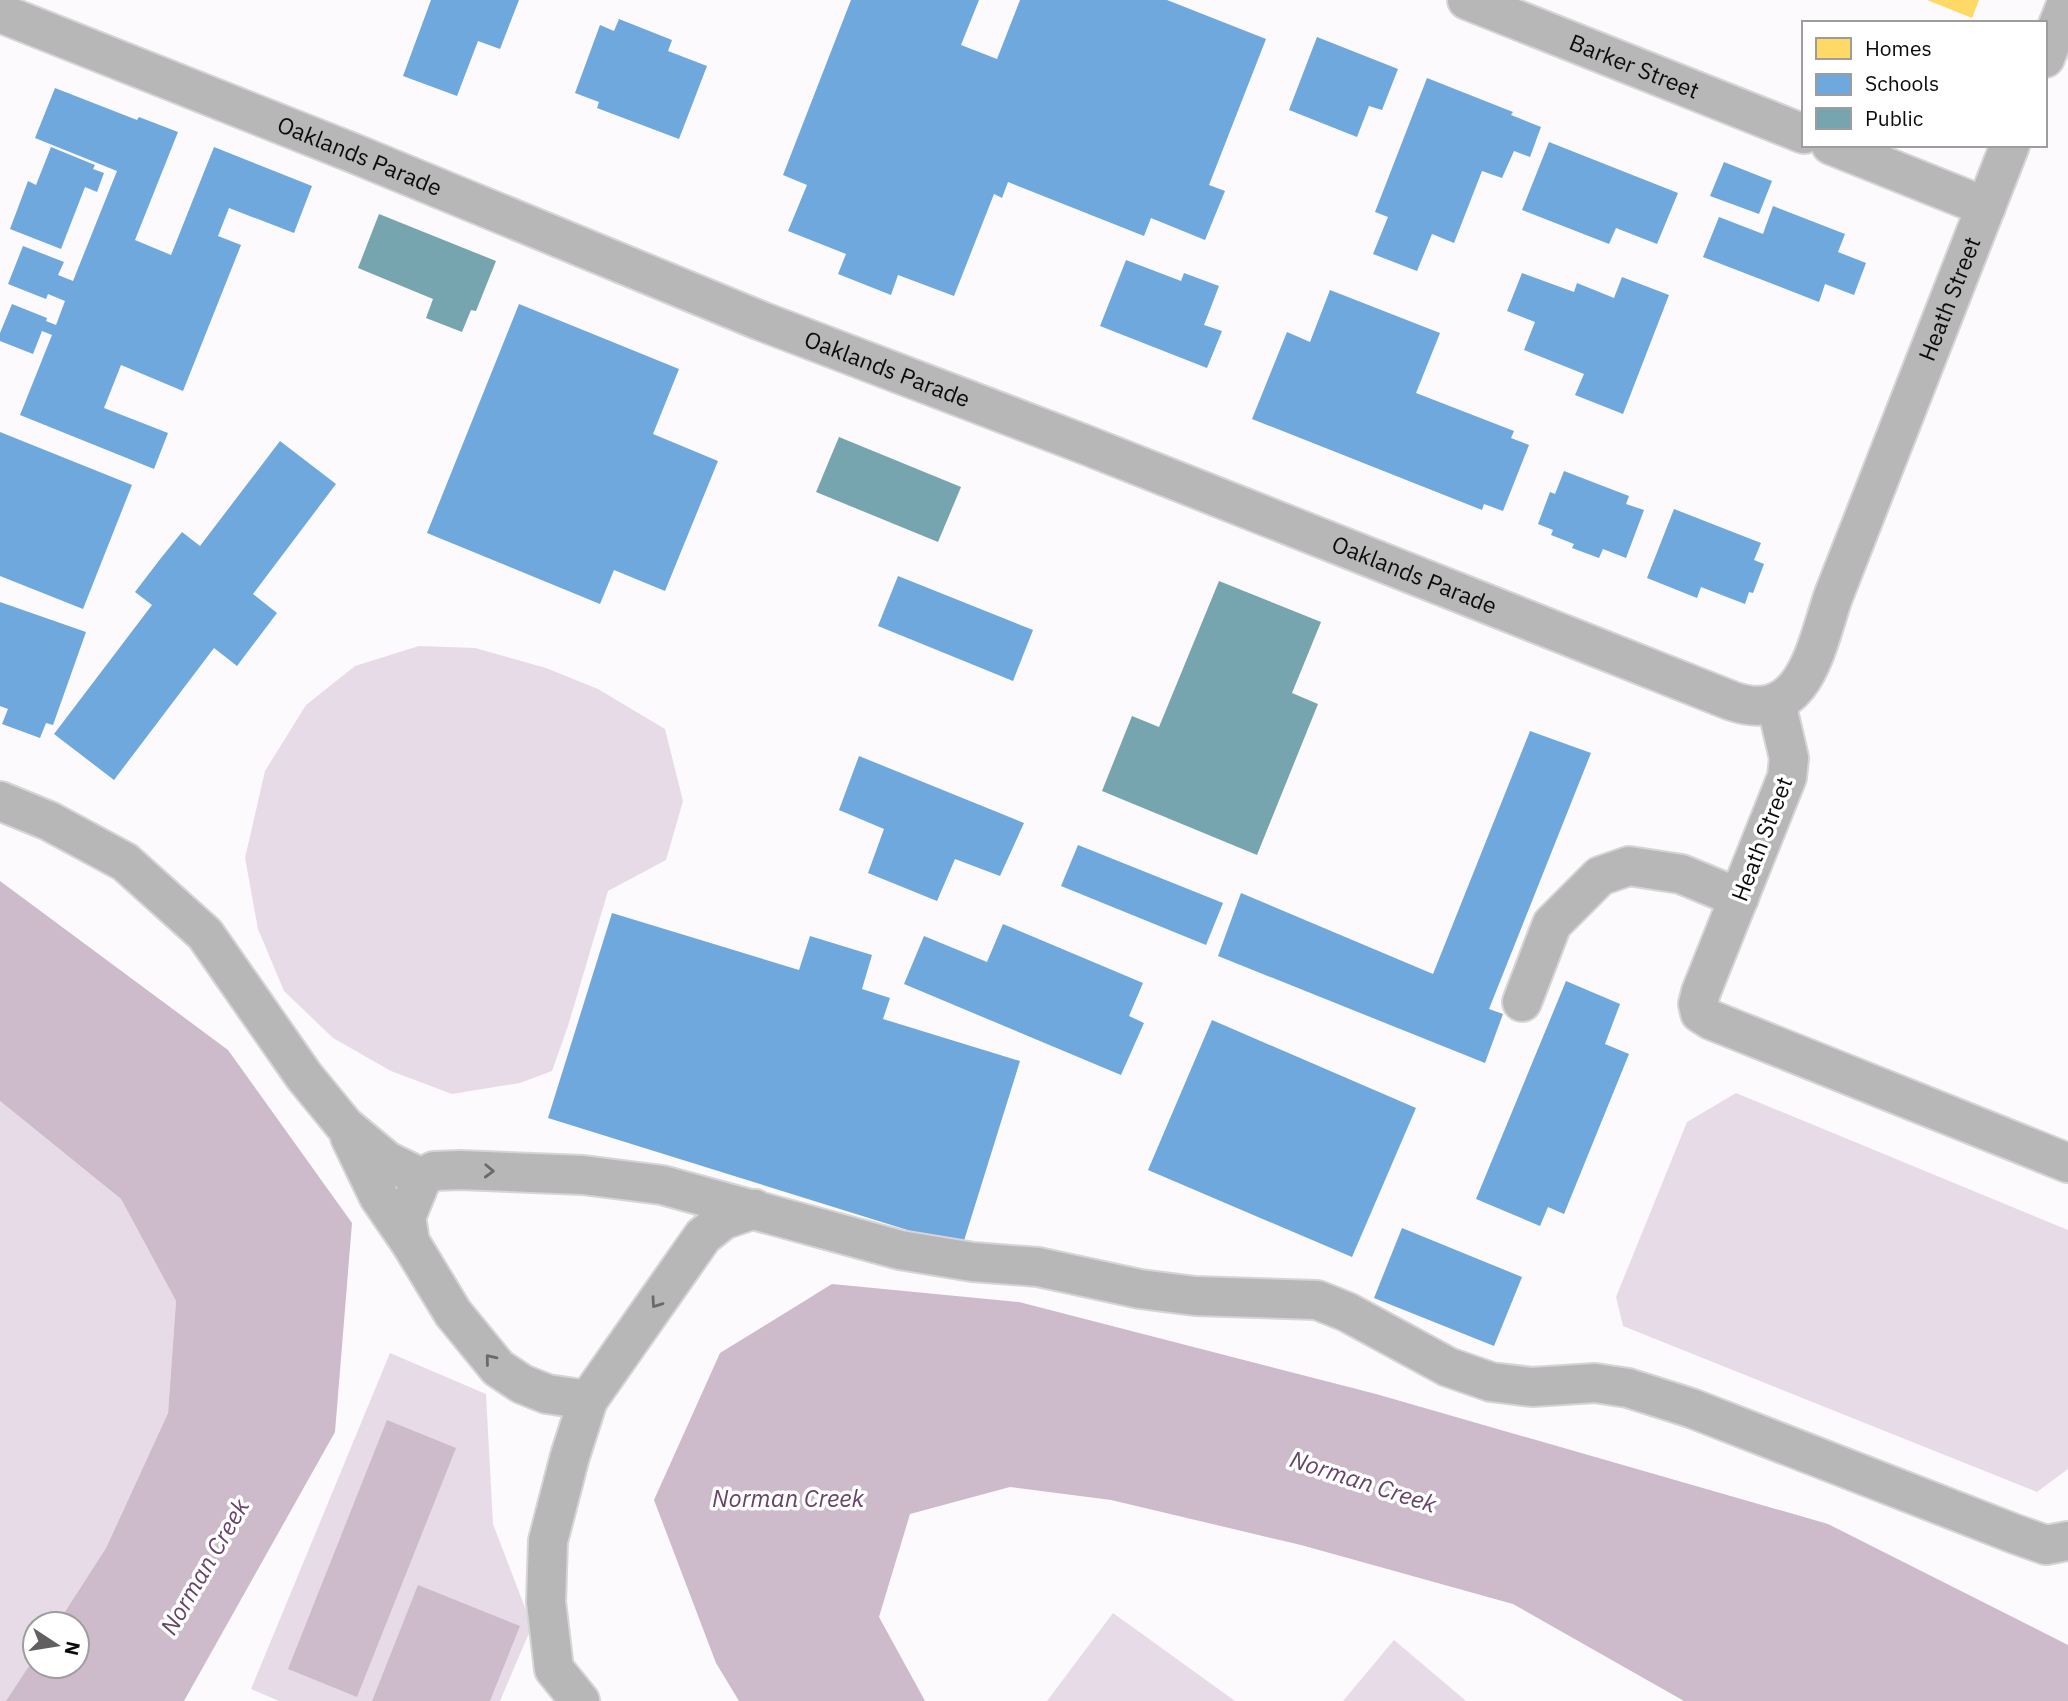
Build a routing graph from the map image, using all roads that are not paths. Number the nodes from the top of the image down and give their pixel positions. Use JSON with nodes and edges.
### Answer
{"nodes":[{"id":1,"x":1466,"y":0,"type":"edge"},
{"id":2,"x":2068,"y":0,"type":"edge"},
{"id":3,"x":0,"y":12,"type":"edge"},
{"id":4,"x":2047,"y":53,"type":"edge"},
{"id":5,"x":1802,"y":133,"type":"edge"},
{"id":6,"x":1836,"y":147,"type":"edge"},
{"id":7,"x":2009,"y":147,"type":"edge"},
{"id":8,"x":1986,"y":207,"type":"junction"},
{"id":9,"x":1776,"y":703,"type":"junction"},
{"id":10,"x":0,"y":801,"type":"edge"},
{"id":11,"x":1739,"y":898,"type":"junction"},
{"id":12,"x":1522,"y":1002,"type":"dead end"},
{"id":13,"x":345,"y":1126,"type":"junction"},
{"id":14,"x":2068,"y":1163,"type":"edge"},
{"id":15,"x":422,"y":1178,"type":"junction"},
{"id":16,"x":648,"y":1183,"type":"junction"},
{"id":17,"x":755,"y":1209,"type":"junction"},
{"id":18,"x":410,"y":1242,"type":"junction"},
{"id":19,"x":691,"y":1254,"type":"junction"},
{"id":20,"x":544,"y":1393,"type":"junction"},
{"id":21,"x":588,"y":1400,"type":"junction"},
{"id":22,"x":561,"y":1489,"type":"junction"},
{"id":23,"x":2068,"y":1541,"type":"edge"},
{"id":24,"x":580,"y":1701,"type":"edge"}],
"edges":[{"from":1,"to":5,"type":"street","name":"Barker Street"},
{"from":2,"to":4,"type":"street"},
{"from":3,"to":9,"type":"street","name":"Oaklands Parade"},
{"from":6,"to":8,"type":"street"},
{"from":7,"to":8,"type":"street","name":"Heath Street"},
{"from":8,"to":9,"type":"street","name":"Heath Street"},
{"from":9,"to":11,"type":"street","name":"Heath Street"},
{"from":10,"to":13,"type":"street"},
{"from":11,"to":12,"type":"street"},
{"from":11,"to":14,"type":"street","name":"Heath Street"},
{"from":13,"to":15,"type":"street"},
{"from":13,"to":18,"type":"street"},
{"from":15,"to":16,"type":"street","one_way":true},
{"from":15,"to":18,"type":"street"},
{"from":16,"to":17,"type":"street"},
{"from":16,"to":19,"type":"street"},
{"from":17,"to":19,"type":"street"},
{"from":17,"to":23,"type":"street"},
{"from":20,"to":18,"type":"street","one_way":true},
{"from":19,"to":21,"type":"street","one_way":true},
{"from":20,"to":21,"type":"street"},
{"from":20,"to":22,"type":"street"},
{"from":21,"to":22,"type":"street"},
{"from":22,"to":24,"type":"street"}]}
